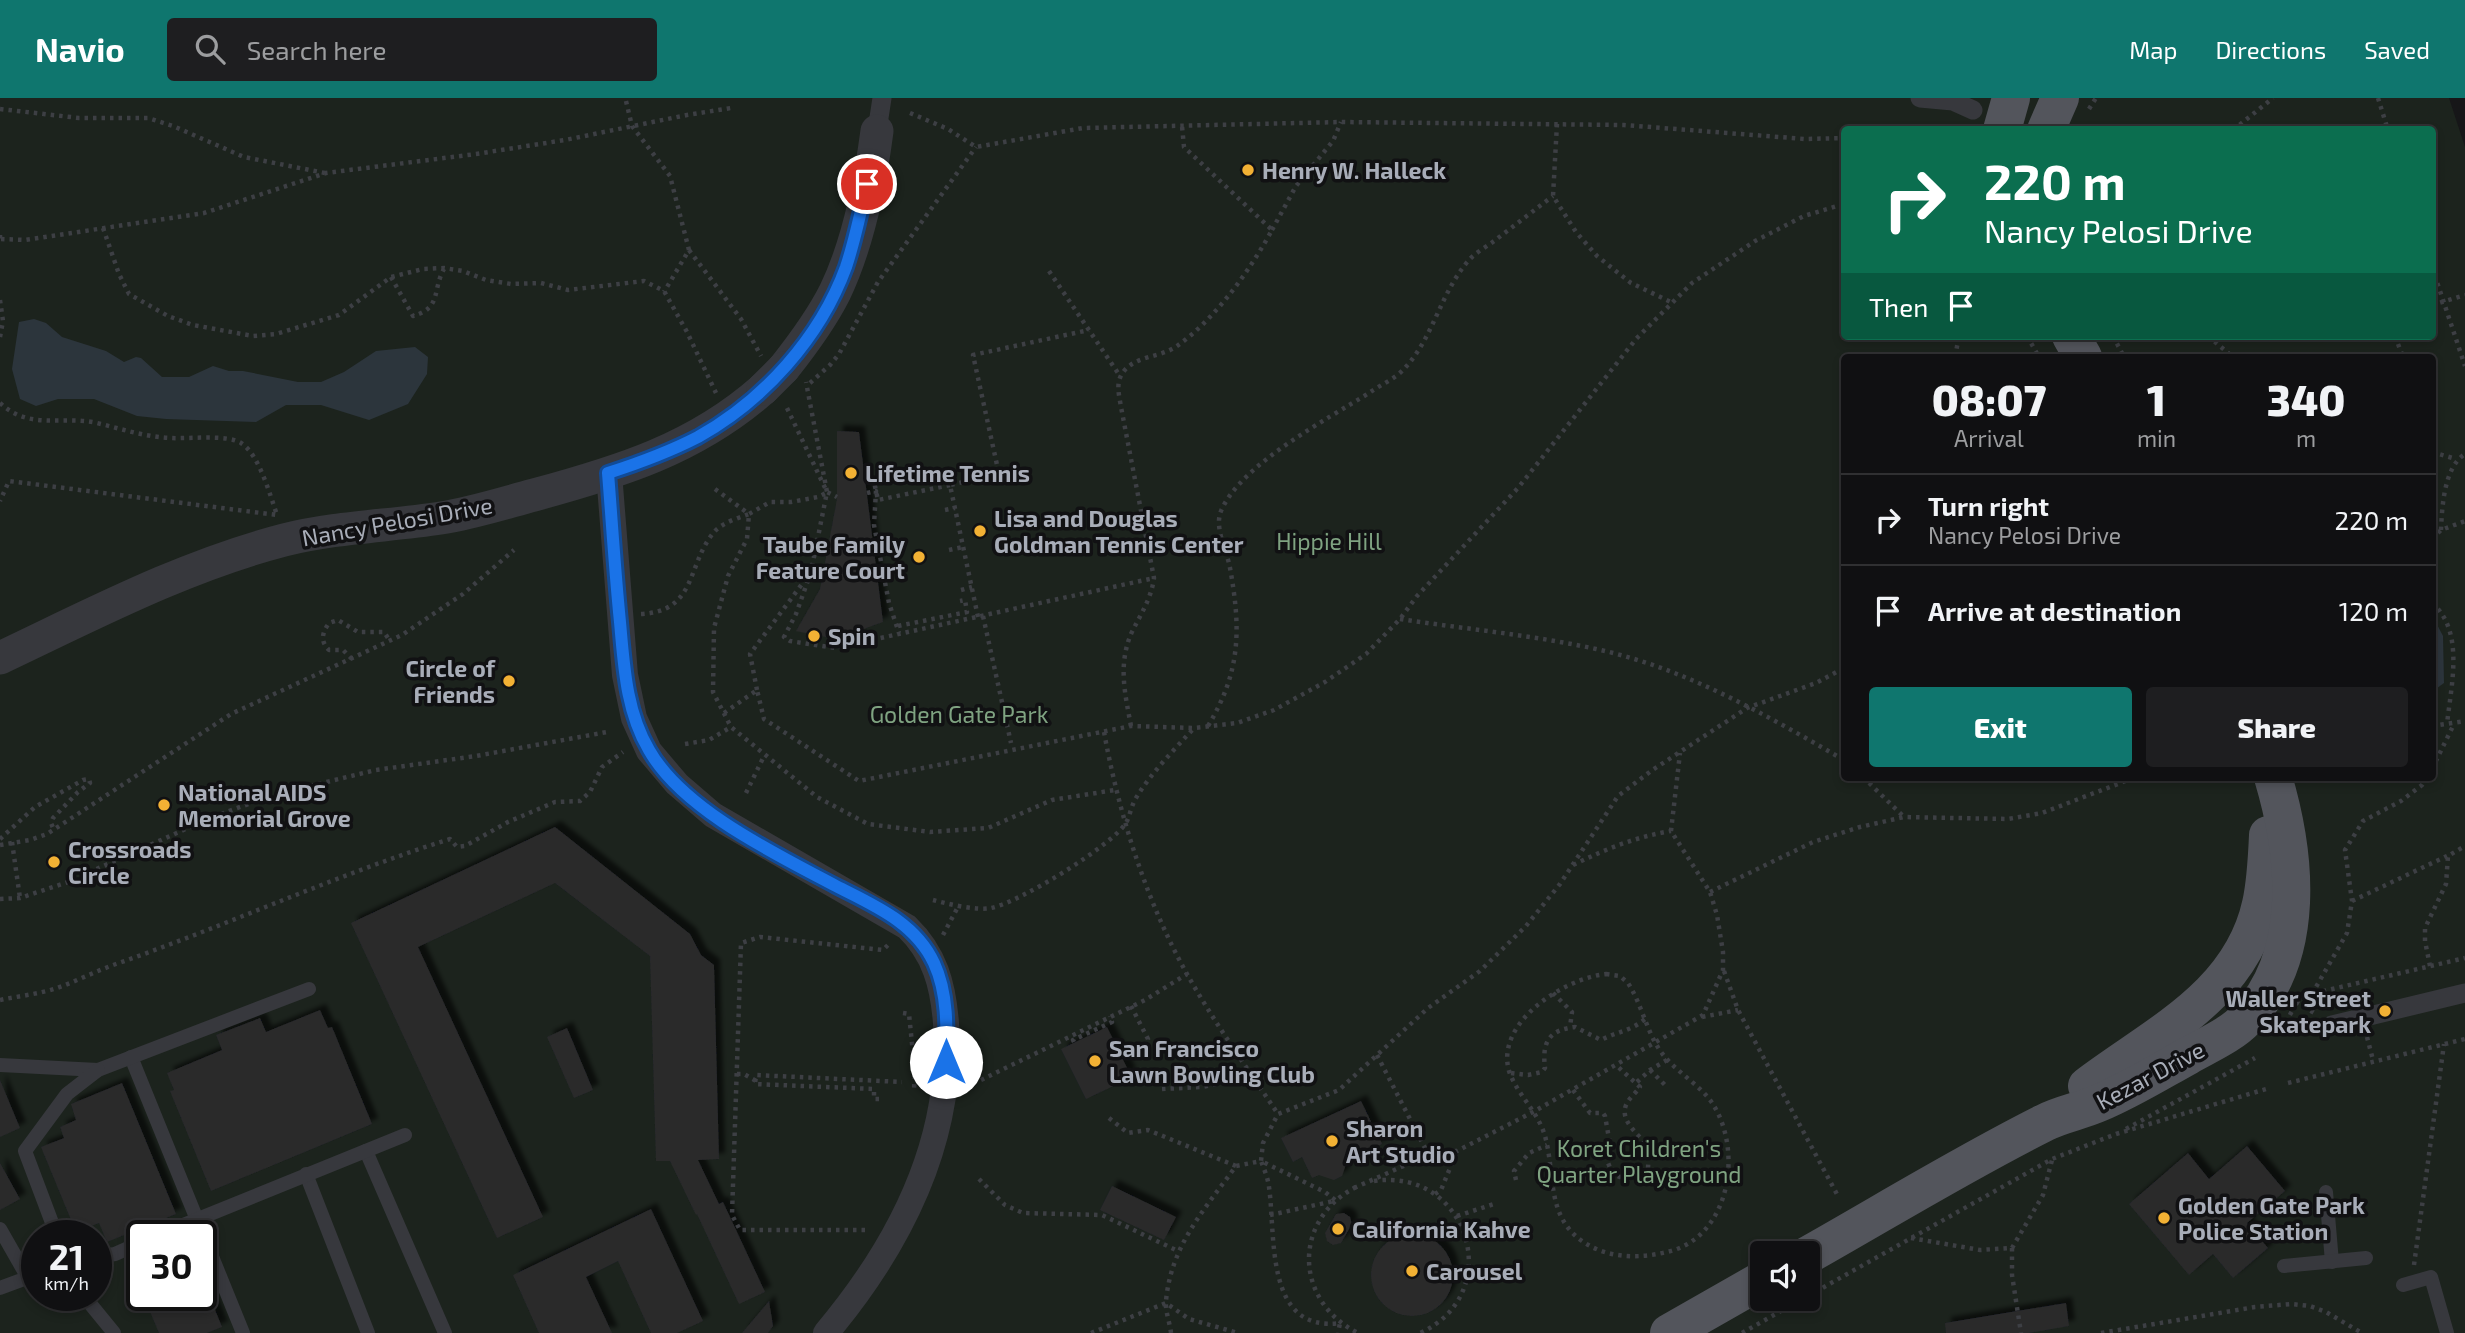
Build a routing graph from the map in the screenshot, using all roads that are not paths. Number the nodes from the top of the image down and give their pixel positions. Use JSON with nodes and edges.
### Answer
{"nodes":[{"id":1,"x":881,"y":98,"type":"edge"},
{"id":2,"x":1920,"y":98,"type":"edge"},
{"id":3,"x":2011,"y":98,"type":"edge"},
{"id":4,"x":2060,"y":98,"type":"edge"},
{"id":5,"x":1988,"y":120,"type":"edge"},
{"id":6,"x":2048,"y":126,"type":"edge"},
{"id":7,"x":877,"y":131,"type":"joint"},
{"id":8,"x":608,"y":473,"type":"junction"},
{"id":9,"x":0,"y":658,"type":"edge"},
{"id":10,"x":2273,"y":781,"type":"edge"},
{"id":11,"x":2274,"y":781,"type":"edge"},
{"id":12,"x":2261,"y":907,"type":"junction"},
{"id":13,"x":309,"y":989,"type":"dead end"},
{"id":14,"x":2465,"y":993,"type":"edge"},
{"id":15,"x":2245,"y":1020,"type":"junction"},
{"id":16,"x":2332,"y":1025,"type":"dead end"},
{"id":17,"x":131,"y":1057,"type":"junction"},
{"id":18,"x":2126,"y":1060,"type":"junction"},
{"id":19,"x":0,"y":1065,"type":"edge"},
{"id":20,"x":98,"y":1070,"type":"junction"},
{"id":21,"x":2046,"y":1122,"type":"junction"},
{"id":22,"x":405,"y":1135,"type":"dead end"},
{"id":23,"x":366,"y":1151,"type":"junction"},
{"id":24,"x":306,"y":1174,"type":"junction"},
{"id":25,"x":2326,"y":1192,"type":"dead end"},
{"id":26,"x":196,"y":1218,"type":"junction"},
{"id":27,"x":51,"y":1220,"type":"edge"},
{"id":28,"x":192,"y":1220,"type":"edge"},
{"id":29,"x":0,"y":1229,"type":"edge"},
{"id":30,"x":1820,"y":1248,"type":"edge"},
{"id":31,"x":2366,"y":1258,"type":"dead end"},
{"id":32,"x":21,"y":1260,"type":"edge"},
{"id":33,"x":2332,"y":1262,"type":"junction"},
{"id":34,"x":2284,"y":1266,"type":"dead end"},
{"id":35,"x":21,"y":1280,"type":"edge"},
{"id":36,"x":2407,"y":1284,"type":"road end"},
{"id":37,"x":1750,"y":1287,"type":"edge"},
{"id":38,"x":0,"y":1288,"type":"edge"},
{"id":39,"x":96,"y":1311,"type":"edge"},
{"id":40,"x":114,"y":1333,"type":"edge"},
{"id":41,"x":243,"y":1333,"type":"edge"},
{"id":42,"x":368,"y":1333,"type":"edge"},
{"id":43,"x":445,"y":1333,"type":"edge"},
{"id":44,"x":826,"y":1333,"type":"edge"},
{"id":45,"x":1669,"y":1333,"type":"edge"},
{"id":46,"x":2447,"y":1333,"type":"edge"}],
"edges":[{"from":1,"to":7,"type":"street","name":"Nancy Pelosi Drive"},
{"from":2,"to":5,"type":"street"},
{"from":3,"to":5,"type":"main road"},
{"from":4,"to":6,"type":"main road"},
{"from":7,"to":8,"type":"street","name":"Nancy Pelosi Drive"},
{"from":8,"to":9,"type":"street","name":"Nancy Pelosi Drive"},
{"from":8,"to":44,"type":"street"},
{"from":10,"to":12,"type":"main road","name":"Kezar Drive"},
{"from":11,"to":15,"type":"main road","name":"Kezar Drive"},
{"from":12,"to":15,"type":"main road"},
{"from":12,"to":18,"type":"main road","name":"Kezar Drive"},
{"from":13,"to":17,"type":"lane"},
{"from":14,"to":16,"type":"street"},
{"from":15,"to":18,"type":"main road"},
{"from":15,"to":21,"type":"main road","name":"Kezar Drive"},
{"from":17,"to":20,"type":"lane"},
{"from":17,"to":26,"type":"lane"},
{"from":18,"to":21,"type":"main road","name":"Kezar Drive"},
{"from":19,"to":20,"type":"lane"},
{"from":20,"to":27,"type":"lane"},
{"from":21,"to":30,"type":"main road","name":"Kezar Drive"},
{"from":22,"to":23,"type":"lane"},
{"from":23,"to":24,"type":"lane"},
{"from":23,"to":43,"type":"lane"},
{"from":24,"to":26,"type":"lane"},
{"from":24,"to":42,"type":"lane"},
{"from":25,"to":33,"type":"lane"},
{"from":26,"to":28,"type":"lane"},
{"from":26,"to":41,"type":"lane"},
{"from":29,"to":32,"type":"lane"},
{"from":31,"to":33,"type":"lane"},
{"from":33,"to":34,"type":"lane"},
{"from":35,"to":38,"type":"lane"},
{"from":36,"to":46,"type":"lane"},
{"from":37,"to":45,"type":"main road"},
{"from":39,"to":40,"type":"lane"}]}
